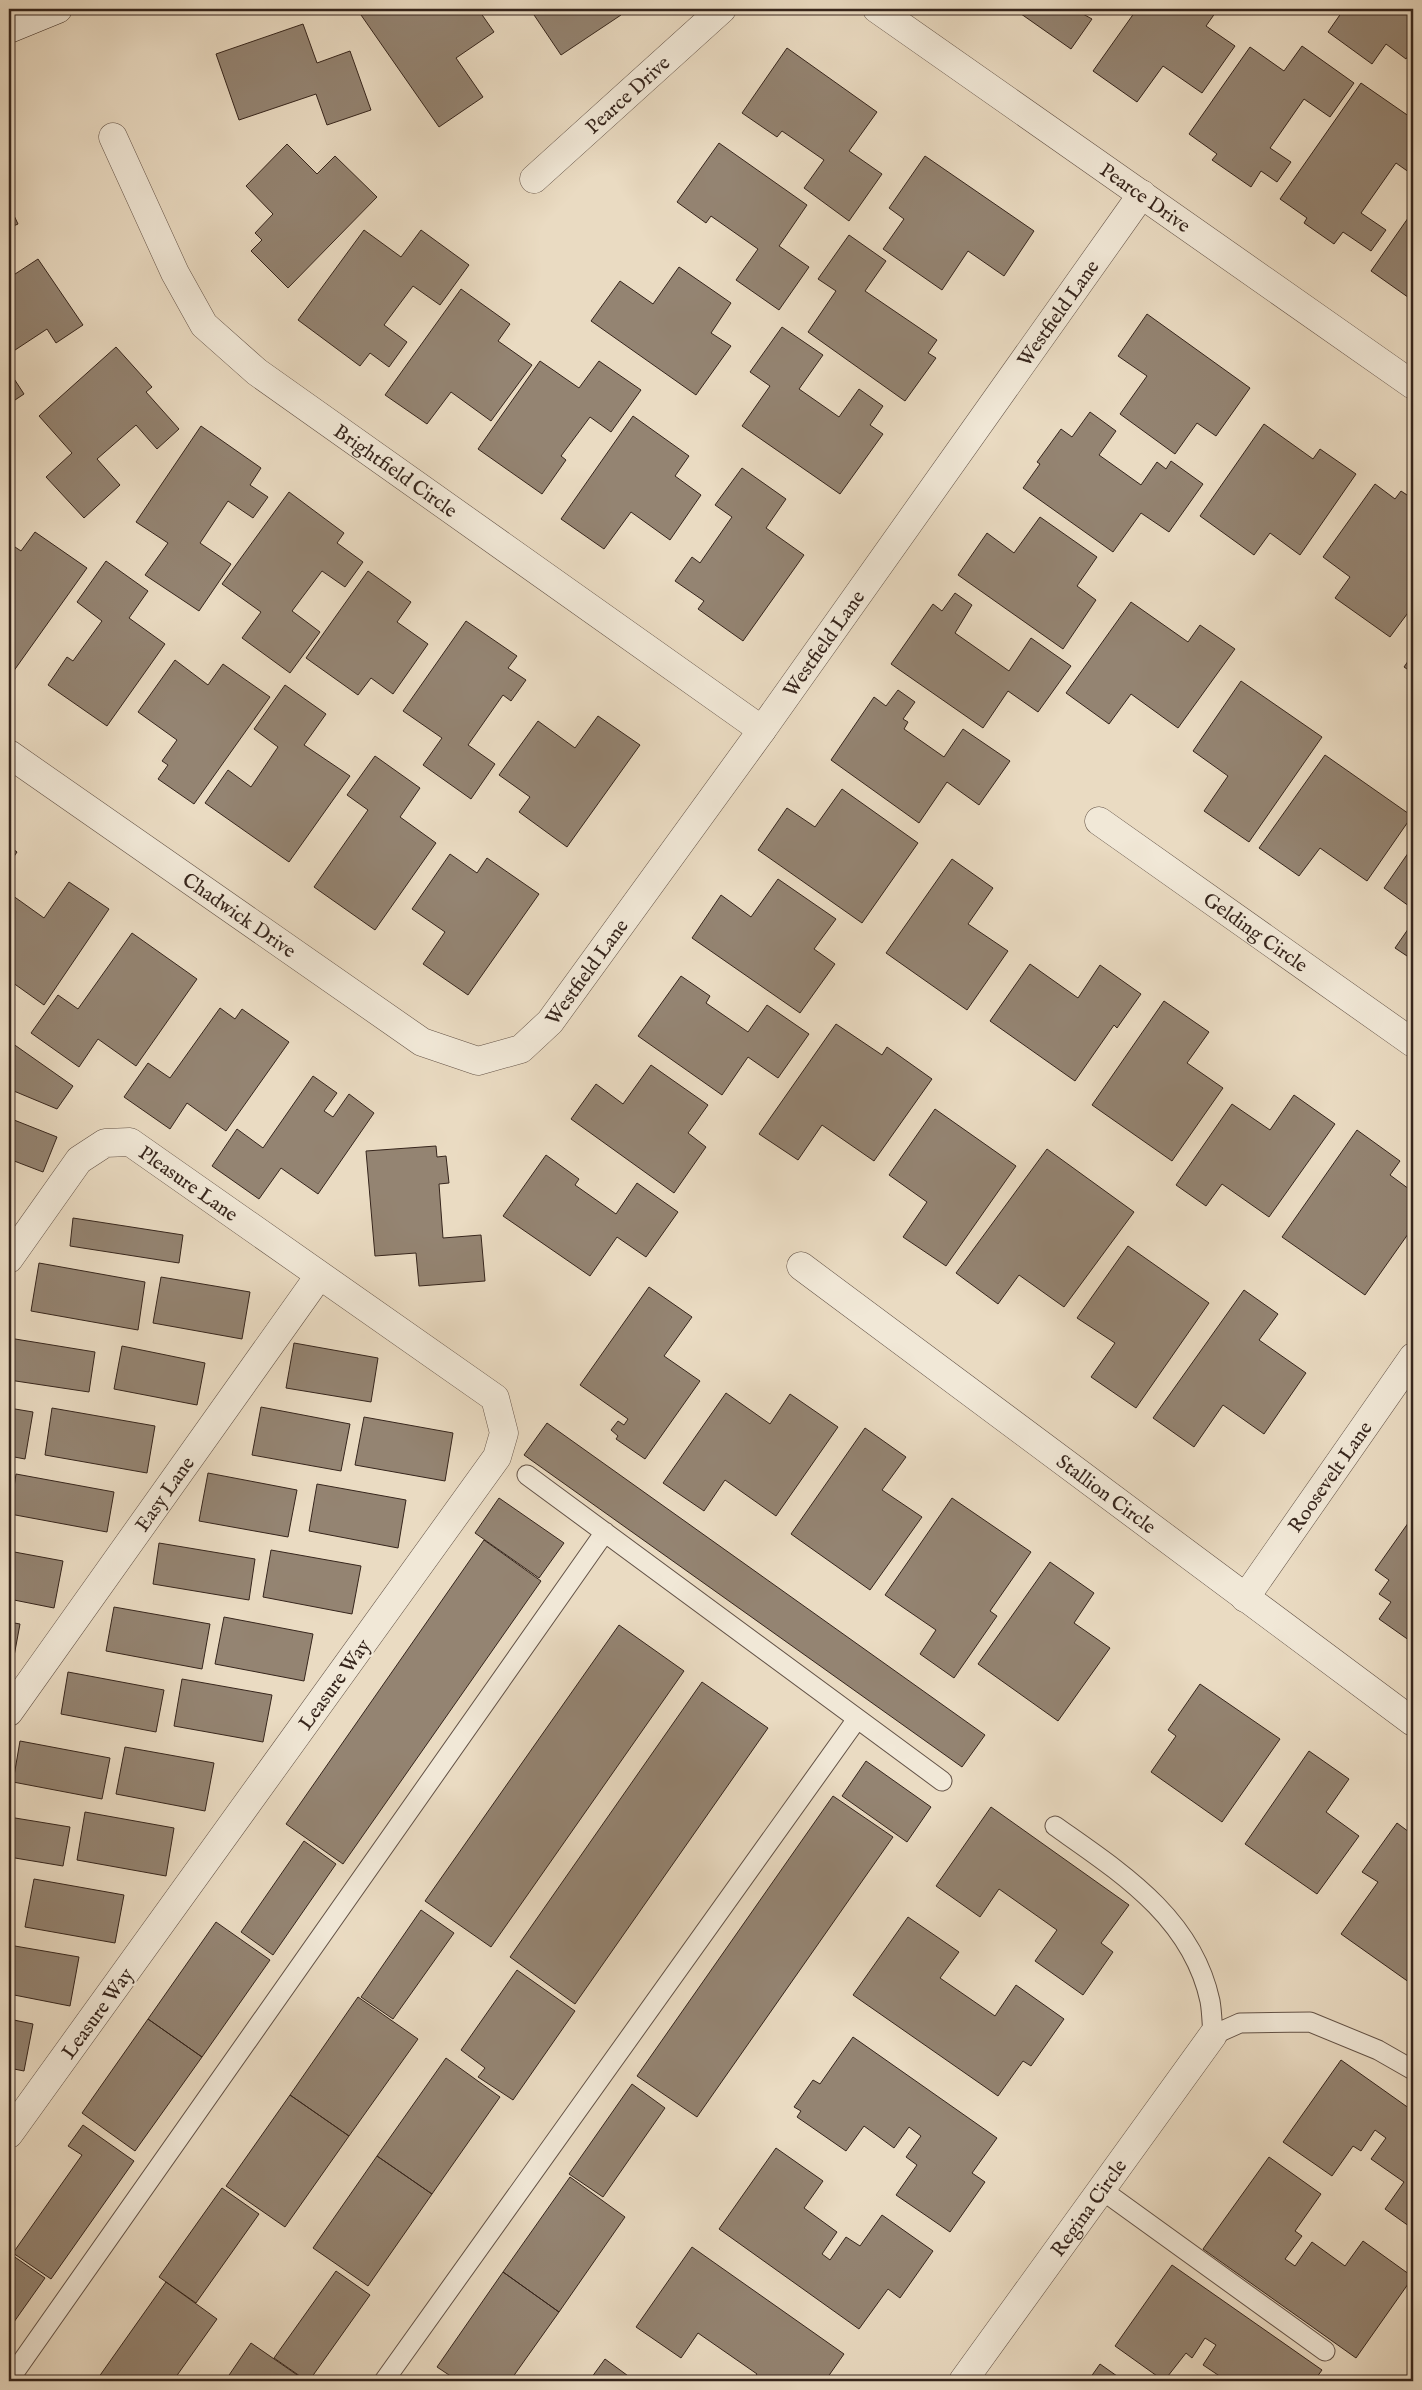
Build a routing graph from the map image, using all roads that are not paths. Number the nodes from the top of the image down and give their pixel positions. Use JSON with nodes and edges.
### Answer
{"nodes":[{"id":1,"x":58,"y":9,"type":"edge"},
{"id":2,"x":722,"y":9,"type":"edge"},
{"id":3,"x":877,"y":9,"type":"edge"},
{"id":4,"x":9,"y":29,"type":"edge"},
{"id":5,"x":113,"y":137,"type":"dead end"},
{"id":6,"x":534,"y":179,"type":"dead end"},
{"id":7,"x":1142,"y":194,"type":"junction"},
{"id":8,"x":1413,"y":385,"type":"edge"},
{"id":9,"x":762,"y":730,"type":"junction"},
{"id":10,"x":9,"y":754,"type":"edge"},
{"id":11,"x":1099,"y":821,"type":"dead end"},
{"id":12,"x":1413,"y":1043,"type":"edge"},
{"id":13,"x":478,"y":1061,"type":"joint"},
{"id":14,"x":9,"y":1259,"type":"edge"},
{"id":15,"x":801,"y":1266,"type":"dead end"},
{"id":16,"x":319,"y":1276,"type":"junction"},
{"id":17,"x":1413,"y":1357,"type":"edge"},
{"id":18,"x":526,"y":1475,"type":"dead end"},
{"id":19,"x":605,"y":1532,"type":"junction"},
{"id":20,"x":1245,"y":1598,"type":"junction"},
{"id":21,"x":9,"y":1712,"type":"edge"},
{"id":22,"x":857,"y":1719,"type":"junction"},
{"id":23,"x":1413,"y":1722,"type":"edge"},
{"id":24,"x":942,"y":1781,"type":"dead end"},
{"id":25,"x":1055,"y":1826,"type":"dead end"},
{"id":26,"x":1213,"y":2036,"type":"junction"},
{"id":27,"x":1413,"y":2070,"type":"edge"},
{"id":28,"x":9,"y":2134,"type":"edge"},
{"id":29,"x":1102,"y":2190,"type":"junction"},
{"id":30,"x":1325,"y":2352,"type":"dead end"},
{"id":31,"x":9,"y":2380,"type":"edge"},
{"id":32,"x":384,"y":2381,"type":"edge"},
{"id":33,"x":963,"y":2381,"type":"edge"}],
"edges":[{"from":1,"to":4,"type":"street"},
{"from":2,"to":6,"type":"street","name":"Pearce Drive"},
{"from":3,"to":7,"type":"street","name":"Pearce Drive"},
{"from":5,"to":9,"type":"street","name":"Brightfield Circle"},
{"from":7,"to":8,"type":"street","name":"Pearce Drive"},
{"from":7,"to":9,"type":"street","name":"Westfield Lane"},
{"from":9,"to":13,"type":"street","name":"Westfield Lane"},
{"from":10,"to":13,"type":"street","name":"Chadwick Drive"},
{"from":11,"to":12,"type":"street","name":"Gelding Circle"},
{"from":14,"to":16,"type":"street","name":"Pleasure Lane"},
{"from":15,"to":20,"type":"street","name":"Stallion Circle"},
{"from":16,"to":21,"type":"street","name":"Easy Lane"},
{"from":16,"to":28,"type":"street","name":"Leasure Way"},
{"from":17,"to":20,"type":"street","name":"Roosevelt Lane"},
{"from":18,"to":19,"type":"lane"},
{"from":19,"to":22,"type":"lane"},
{"from":19,"to":31,"type":"lane"},
{"from":20,"to":23,"type":"street","name":"Stallion Circle"},
{"from":22,"to":24,"type":"lane"},
{"from":22,"to":32,"type":"lane"},
{"from":25,"to":26,"type":"lane"},
{"from":26,"to":27,"type":"lane"},
{"from":26,"to":29,"type":"street","name":"Regina Circle"},
{"from":29,"to":30,"type":"lane"},
{"from":29,"to":33,"type":"street","name":"Regina Circle"}]}
